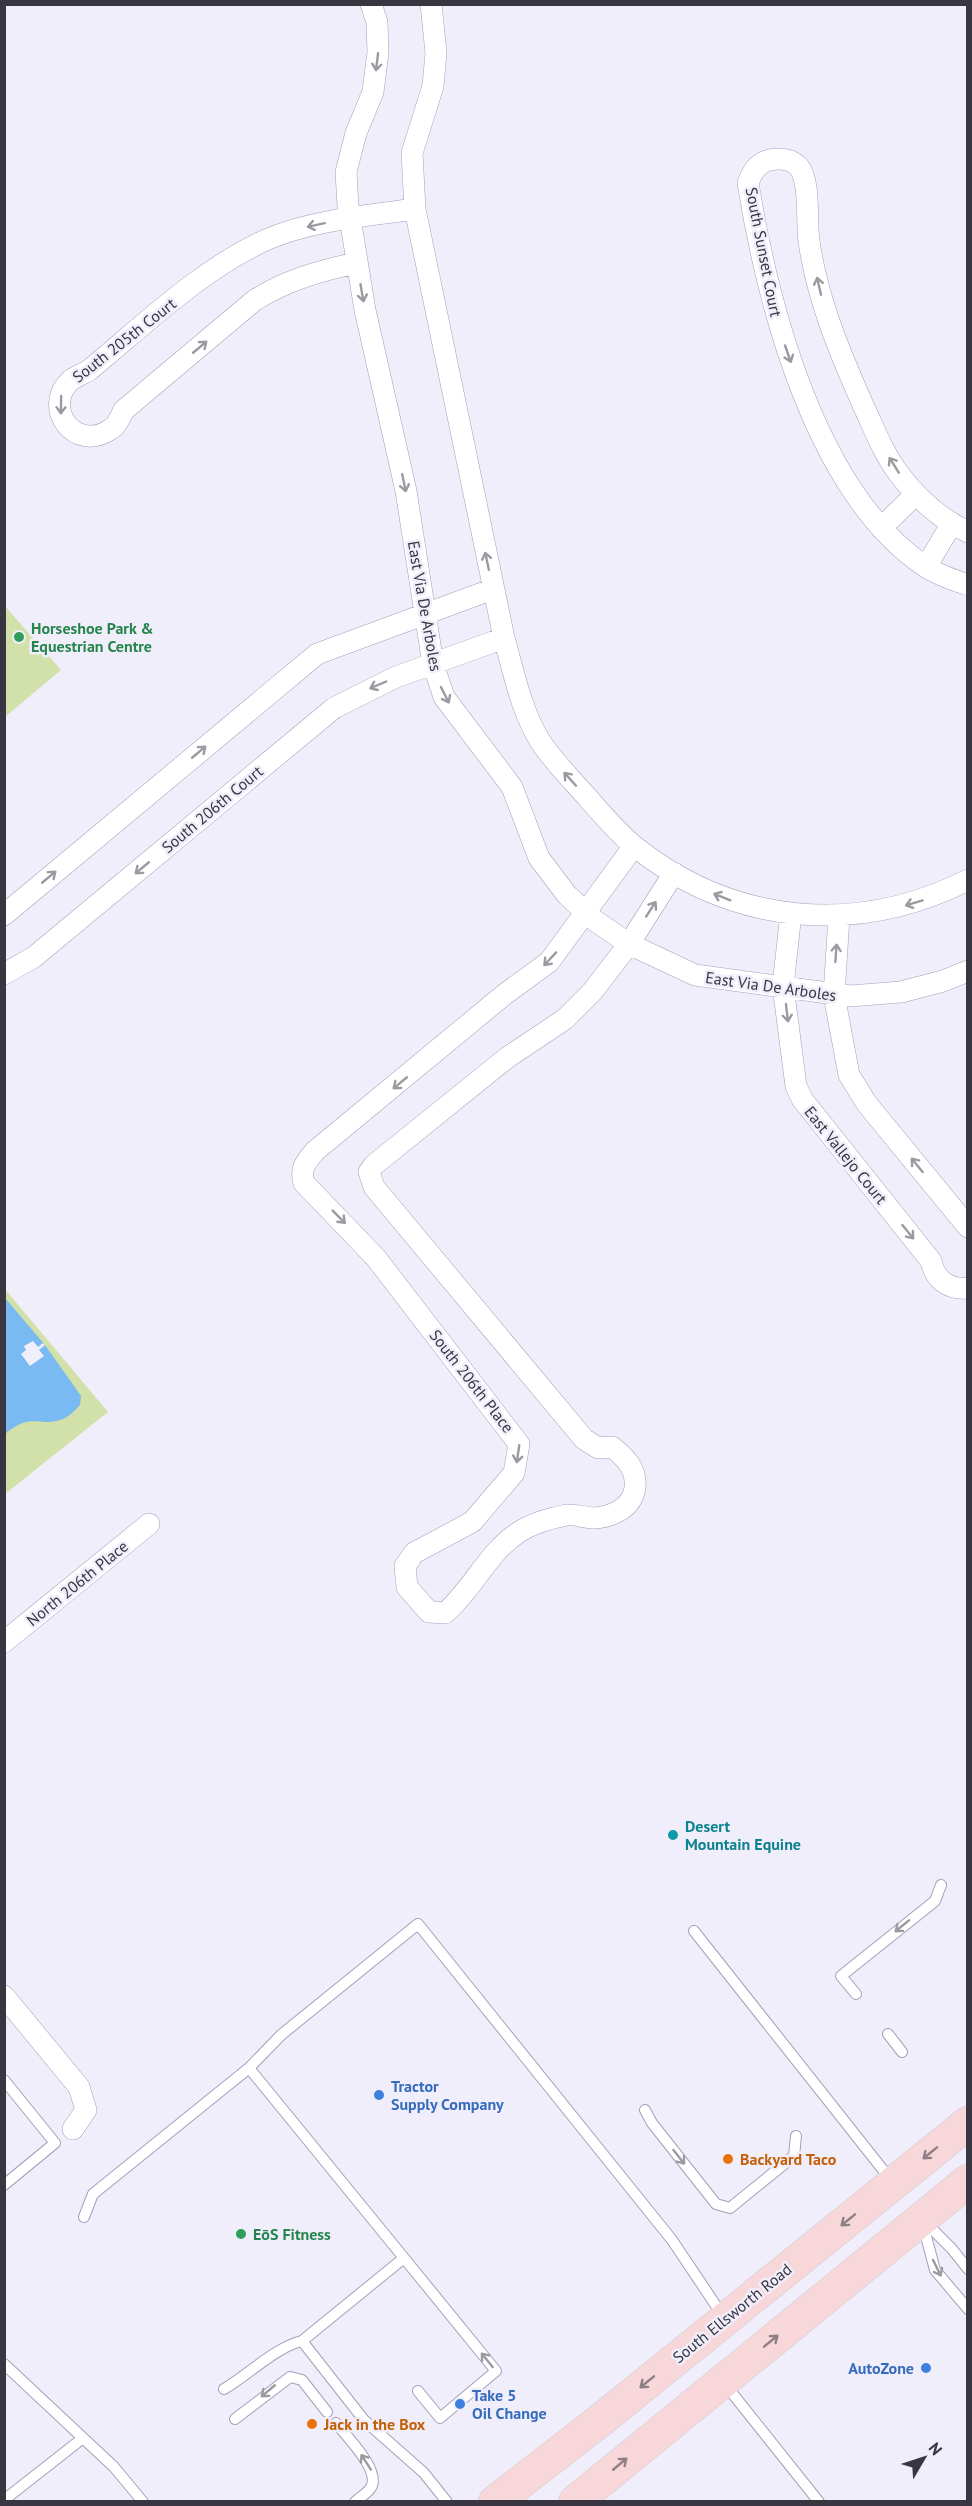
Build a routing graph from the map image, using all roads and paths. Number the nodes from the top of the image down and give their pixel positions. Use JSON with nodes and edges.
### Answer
{"nodes":[{"id":1,"x":371,"y":4,"type":"edge"},
{"id":2,"x":431,"y":4,"type":"edge"},
{"id":3,"x":415,"y":209,"type":"junction"},
{"id":4,"x":350,"y":218,"type":"junction"},
{"id":5,"x":356,"y":263,"type":"junction"},
{"id":6,"x":916,"y":494,"type":"junction"},
{"id":7,"x":960,"y":527,"type":"edge"},
{"id":8,"x":881,"y":528,"type":"junction"},
{"id":9,"x":926,"y":567,"type":"junction"},
{"id":10,"x":968,"y":585,"type":"edge"},
{"id":11,"x":493,"y":589,"type":"junction"},
{"id":12,"x":425,"y":614,"type":"junction"},
{"id":13,"x":504,"y":638,"type":"junction"},
{"id":14,"x":433,"y":664,"type":"junction"},
{"id":15,"x":634,"y":846,"type":"junction"},
{"id":16,"x":674,"y":873,"type":"junction"},
{"id":17,"x":968,"y":880,"type":"edge"},
{"id":18,"x":585,"y":912,"type":"junction"},
{"id":19,"x":791,"y":913,"type":"junction"},
{"id":20,"x":4,"y":915,"type":"edge"},
{"id":21,"x":838,"y":917,"type":"junction"},
{"id":22,"x":628,"y":944,"type":"junction"},
{"id":23,"x":968,"y":971,"type":"edge"},
{"id":24,"x":4,"y":974,"type":"edge"},
{"id":25,"x":783,"y":986,"type":"junction"},
{"id":26,"x":834,"y":995,"type":"junction"},
{"id":27,"x":968,"y":1227,"type":"edge"},
{"id":28,"x":968,"y":1288,"type":"edge"},
{"id":29,"x":149,"y":1524,"type":"dead end"},
{"id":30,"x":4,"y":1642,"type":"edge"},
{"id":31,"x":941,"y":1885,"type":"dead end"},
{"id":32,"x":694,"y":1931,"type":"dead end"},
{"id":33,"x":856,"y":1994,"type":"dead end"},
{"id":34,"x":4,"y":1996,"type":"edge"},
{"id":35,"x":888,"y":2034,"type":"dead end"},
{"id":36,"x":902,"y":2052,"type":"dead end"},
{"id":37,"x":249,"y":2068,"type":"junction"},
{"id":38,"x":4,"y":2080,"type":"edge"},
{"id":39,"x":645,"y":2110,"type":"dead end"},
{"id":40,"x":968,"y":2123,"type":"edge"},
{"id":41,"x":72,"y":2129,"type":"joint"},
{"id":42,"x":796,"y":2136,"type":"dead end"},
{"id":43,"x":55,"y":2142,"type":"junction"},
{"id":44,"x":968,"y":2181,"type":"edge"},
{"id":45,"x":893,"y":2183,"type":"junction"},
{"id":46,"x":4,"y":2184,"type":"edge"},
{"id":47,"x":84,"y":2217,"type":"dead end"},
{"id":48,"x":921,"y":2219,"type":"junction"},
{"id":49,"x":404,"y":2258,"type":"junction"},
{"id":50,"x":968,"y":2269,"type":"edge"},
{"id":51,"x":968,"y":2310,"type":"edge"},
{"id":52,"x":725,"y":2319,"type":"junction"},
{"id":53,"x":302,"y":2341,"type":"junction"},
{"id":54,"x":4,"y":2364,"type":"edge"},
{"id":55,"x":722,"y":2380,"type":"junction"},
{"id":56,"x":224,"y":2389,"type":"dead end"},
{"id":57,"x":418,"y":2391,"type":"dead end"},
{"id":58,"x":327,"y":2412,"type":"dead end"},
{"id":59,"x":235,"y":2419,"type":"dead end"},
{"id":60,"x":336,"y":2423,"type":"dead end"},
{"id":61,"x":83,"y":2438,"type":"junction"},
{"id":62,"x":4,"y":2500,"type":"edge"},
{"id":63,"x":143,"y":2502,"type":"edge"},
{"id":64,"x":355,"y":2502,"type":"edge"},
{"id":65,"x":447,"y":2502,"type":"edge"},
{"id":66,"x":495,"y":2502,"type":"edge"},
{"id":67,"x":575,"y":2502,"type":"edge"},
{"id":68,"x":819,"y":2502,"type":"edge"}],
"edges":[{"from":1,"to":4,"type":"street","name":"East Via De Arboles","one_way":true},
{"from":2,"to":3,"type":"street"},
{"from":3,"to":4,"type":"street","name":"South 205th Court"},
{"from":11,"to":3,"type":"street","one_way":true},
{"from":4,"to":5,"type":"street","name":"East Via De Arboles"},
{"from":4,"to":5,"type":"street","name":"South 205th Court","one_way":true},
{"from":5,"to":12,"type":"street","name":"East Via De Arboles","one_way":true},
{"from":6,"to":7,"type":"street","name":"South Sunset Court"},
{"from":6,"to":8,"type":"street"},
{"from":6,"to":8,"type":"street","name":"South Sunset Court","one_way":true},
{"from":7,"to":9,"type":"street"},
{"from":8,"to":9,"type":"street","name":"South Sunset Court"},
{"from":9,"to":10,"type":"street","name":"South Sunset Court"},
{"from":11,"to":12,"type":"street"},
{"from":11,"to":13,"type":"street"},
{"from":12,"to":14,"type":"street","name":"East Via De Arboles"},
{"from":20,"to":12,"type":"street","one_way":true},
{"from":13,"to":14,"type":"street"},
{"from":15,"to":13,"type":"street","one_way":true},
{"from":14,"to":18,"type":"street","name":"East Via De Arboles","one_way":true},
{"from":14,"to":24,"type":"street","name":"South 206th Court","one_way":true},
{"from":15,"to":16,"type":"street"},
{"from":15,"to":18,"type":"street"},
{"from":19,"to":16,"type":"street","one_way":true},
{"from":22,"to":16,"type":"street","one_way":true},
{"from":17,"to":21,"type":"street","one_way":true},
{"from":18,"to":22,"type":"street","name":"East Via De Arboles"},
{"from":18,"to":22,"type":"street","name":"South 206th Place","one_way":true},
{"from":19,"to":21,"type":"street"},
{"from":19,"to":25,"type":"street","name":"East Vallejo Court"},
{"from":26,"to":21,"type":"street","one_way":true},
{"from":22,"to":25,"type":"street","name":"East Via De Arboles"},
{"from":23,"to":26,"type":"street","name":"East Via De Arboles"},
{"from":25,"to":26,"type":"street","name":"East Via De Arboles"},
{"from":25,"to":28,"type":"street","name":"East Vallejo Court","one_way":true},
{"from":27,"to":26,"type":"street","one_way":true},
{"from":29,"to":30,"type":"street","name":"North 206th Place"},
{"from":31,"to":33,"type":"lane","one_way":true},
{"from":32,"to":45,"type":"lane"},
{"from":34,"to":41,"type":"street"},
{"from":35,"to":36,"type":"lane"},
{"from":37,"to":47,"type":"lane"},
{"from":37,"to":49,"type":"lane"},
{"from":37,"to":52,"type":"lane"},
{"from":38,"to":43,"type":"lane"},
{"from":39,"to":42,"type":"lane","one_way":true},
{"from":40,"to":45,"type":"main road","name":"South Ellsworth Road","one_way":true},
{"from":41,"to":43,"type":"lane"},
{"from":43,"to":46,"type":"lane"},
{"from":44,"to":48,"type":"main road"},
{"from":45,"to":48,"type":"main road"},
{"from":45,"to":52,"type":"main road","name":"South Ellsworth Road","one_way":true},
{"from":48,"to":50,"type":"lane"},
{"from":48,"to":51,"type":"lane","one_way":true},
{"from":55,"to":48,"type":"main road","one_way":true},
{"from":49,"to":53,"type":"lane"},
{"from":57,"to":49,"type":"lane","one_way":true},
{"from":52,"to":66,"type":"main road","name":"South Ellsworth Road","one_way":true},
{"from":53,"to":56,"type":"lane"},
{"from":53,"to":65,"type":"lane"},
{"from":54,"to":61,"type":"lane"},
{"from":67,"to":55,"type":"main road","one_way":true},
{"from":55,"to":68,"type":"lane"},
{"from":58,"to":59,"type":"lane","one_way":true},
{"from":64,"to":60,"type":"lane","one_way":true},
{"from":61,"to":62,"type":"lane"},
{"from":61,"to":63,"type":"lane"}]}
